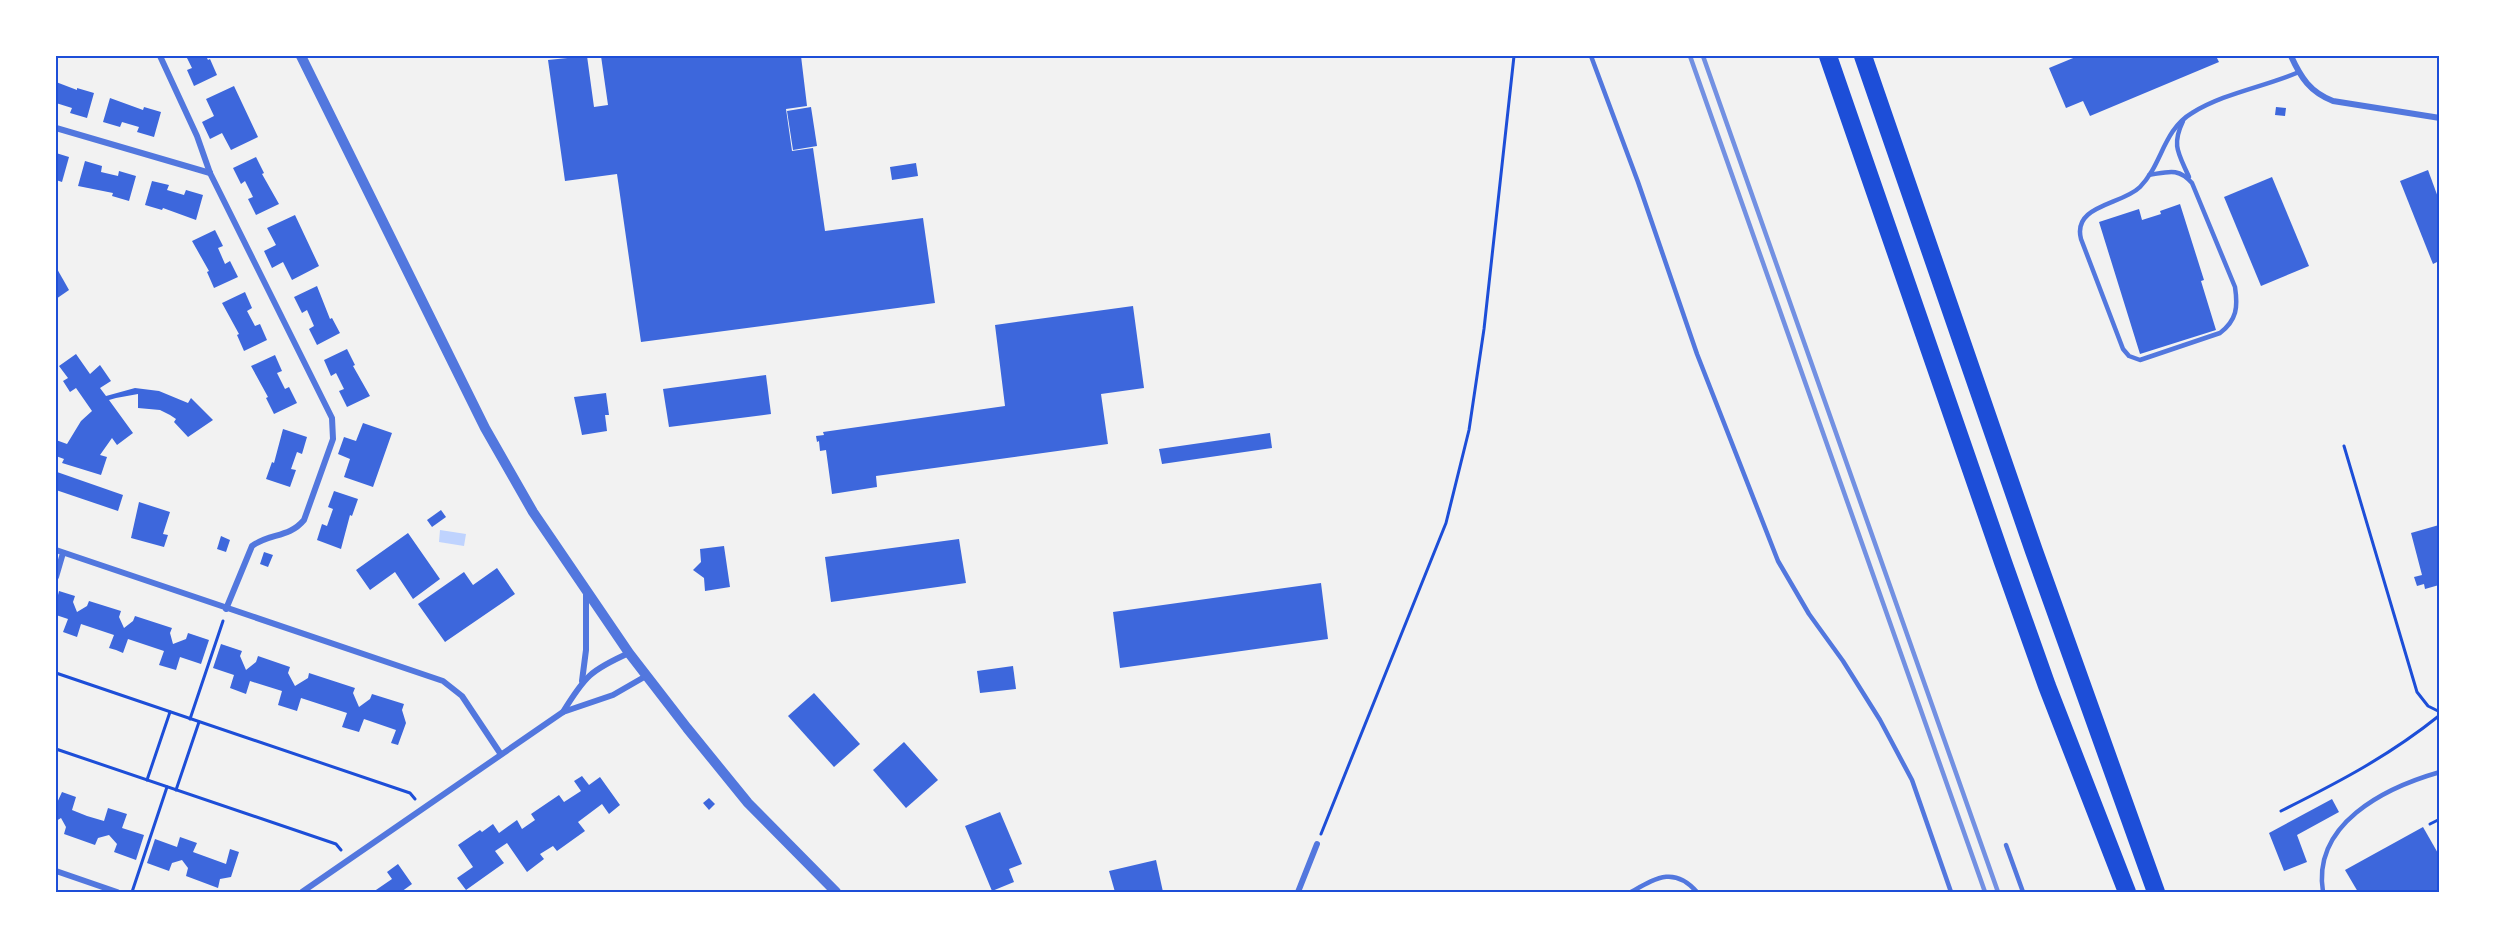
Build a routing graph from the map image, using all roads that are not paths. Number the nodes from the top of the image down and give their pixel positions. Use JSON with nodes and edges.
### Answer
{"nodes":[{"id":1,"x":160,"y":56,"type":"edge"},
{"id":2,"x":301,"y":56,"type":"edge"},
{"id":3,"x":1592,"y":56,"type":"edge"},
{"id":4,"x":1828,"y":56,"type":"edge"},
{"id":5,"x":1863,"y":56,"type":"edge"},
{"id":6,"x":2290,"y":56,"type":"edge"},
{"id":7,"x":2298,"y":72,"type":"junction"},
{"id":8,"x":2184,"y":118,"type":"junction"},
{"id":9,"x":2439,"y":118,"type":"edge"},
{"id":10,"x":56,"y":128,"type":"edge"},
{"id":11,"x":210,"y":172,"type":"junction"},
{"id":12,"x":2149,"y":175,"type":"junction"},
{"id":13,"x":2192,"y":183,"type":"junction"},
{"id":14,"x":56,"y":550,"type":"edge"},
{"id":15,"x":63,"y":553,"type":"junction"},
{"id":16,"x":56,"y":577,"type":"edge"},
{"id":17,"x":586,"y":590,"type":"junction"},
{"id":18,"x":226,"y":609,"type":"junction"},
{"id":19,"x":629,"y":653,"type":"junction"},
{"id":20,"x":646,"y":676,"type":"junction"},
{"id":21,"x":582,"y":681,"type":"junction"},
{"id":22,"x":562,"y":712,"type":"junction"},
{"id":23,"x":500,"y":753,"type":"junction"},
{"id":24,"x":2439,"y":772,"type":"edge"},
{"id":25,"x":1317,"y":844,"type":"road end"},
{"id":26,"x":2006,"y":845,"type":"dead end"},
{"id":27,"x":56,"y":871,"type":"edge"},
{"id":28,"x":117,"y":892,"type":"edge"},
{"id":29,"x":302,"y":892,"type":"edge"},
{"id":30,"x":836,"y":892,"type":"edge"},
{"id":31,"x":1298,"y":892,"type":"edge"},
{"id":32,"x":1631,"y":892,"type":"edge"},
{"id":33,"x":1697,"y":892,"type":"edge"},
{"id":34,"x":1951,"y":892,"type":"edge"},
{"id":35,"x":2023,"y":892,"type":"edge"},
{"id":36,"x":2127,"y":892,"type":"edge"},
{"id":37,"x":2157,"y":892,"type":"edge"},
{"id":38,"x":2323,"y":892,"type":"edge"}],
"edges":[{"from":1,"to":11,"type":"street"},
{"from":2,"to":17,"type":"street"},
{"from":3,"to":34,"type":"lane"},
{"from":4,"to":36,"type":"highway"},
{"from":5,"to":37,"type":"highway"},
{"from":6,"to":7,"type":"street"},
{"from":7,"to":8,"type":"lane"},
{"from":7,"to":9,"type":"street"},
{"from":8,"to":12,"type":"lane"},
{"from":8,"to":13,"type":"lane"},
{"from":10,"to":11,"type":"street"},
{"from":11,"to":18,"type":"street"},
{"from":12,"to":13,"type":"lane"},
{"from":12,"to":13,"type":"lane"},
{"from":14,"to":15,"type":"street"},
{"from":15,"to":16,"type":"street"},
{"from":15,"to":18,"type":"street"},
{"from":17,"to":19,"type":"street"},
{"from":17,"to":21,"type":"street"},
{"from":18,"to":23,"type":"street"},
{"from":19,"to":20,"type":"street"},
{"from":19,"to":21,"type":"street"},
{"from":20,"to":22,"type":"street"},
{"from":20,"to":30,"type":"street"},
{"from":21,"to":22,"type":"street"},
{"from":22,"to":23,"type":"street"},
{"from":23,"to":29,"type":"street"},
{"from":24,"to":38,"type":"lane"},
{"from":25,"to":31,"type":"street"},
{"from":26,"to":35,"type":"lane"},
{"from":27,"to":28,"type":"street"},
{"from":32,"to":33,"type":"lane"}]}
